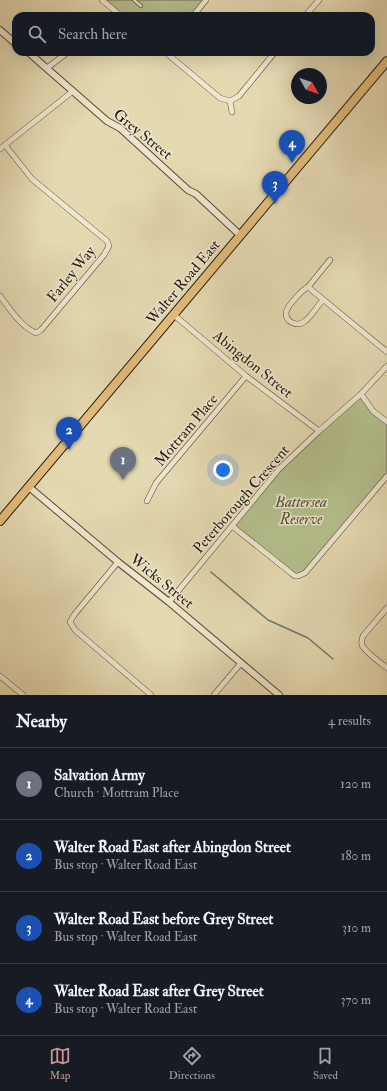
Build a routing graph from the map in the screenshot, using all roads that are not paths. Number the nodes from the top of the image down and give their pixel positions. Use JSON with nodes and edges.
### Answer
{"nodes":[{"id":1,"x":102,"y":0,"type":"edge"},
{"id":2,"x":134,"y":0,"type":"edge"},
{"id":3,"x":206,"y":0,"type":"edge"},
{"id":4,"x":319,"y":0,"type":"edge"},
{"id":5,"x":141,"y":6,"type":"dead end"},
{"id":6,"x":113,"y":12,"type":"edge"},
{"id":7,"x":196,"y":12,"type":"edge"},
{"id":8,"x":308,"y":12,"type":"edge"},
{"id":9,"x":0,"y":30,"type":"edge"},
{"id":10,"x":12,"y":40,"type":"edge"},
{"id":11,"x":33,"y":56,"type":"edge"},
{"id":12,"x":63,"y":56,"type":"edge"},
{"id":13,"x":170,"y":56,"type":"edge"},
{"id":14,"x":272,"y":56,"type":"edge"},
{"id":15,"x":387,"y":61,"type":"edge"},
{"id":16,"x":48,"y":68,"type":"junction"},
{"id":17,"x":73,"y":91,"type":"junction"},
{"id":18,"x":230,"y":102,"type":"junction"},
{"id":19,"x":232,"y":112,"type":"dead end"},
{"id":20,"x":5,"y":145,"type":"junction"},
{"id":21,"x":0,"y":149,"type":"edge"},
{"id":22,"x":240,"y":235,"type":"junction"},
{"id":23,"x":330,"y":260,"type":"dead end"},
{"id":24,"x":308,"y":287,"type":"junction"},
{"id":25,"x":0,"y":296,"type":"edge"},
{"id":26,"x":323,"y":300,"type":"junction"},
{"id":27,"x":174,"y":315,"type":"junction"},
{"id":28,"x":387,"y":352,"type":"edge"},
{"id":29,"x":387,"y":366,"type":"edge"},
{"id":30,"x":246,"y":376,"type":"junction"},
{"id":31,"x":361,"y":394,"type":"junction"},
{"id":32,"x":387,"y":422,"type":"edge"},
{"id":33,"x":319,"y":431,"type":"junction"},
{"id":34,"x":387,"y":476,"type":"edge"},
{"id":35,"x":29,"y":487,"type":"junction"},
{"id":36,"x":146,"y":501,"type":"dead end"},
{"id":37,"x":0,"y":521,"type":"edge"},
{"id":38,"x":232,"y":526,"type":"junction"},
{"id":39,"x":118,"y":562,"type":"junction"},
{"id":40,"x":169,"y":602,"type":"junction"},
{"id":41,"x":387,"y":608,"type":"edge"},
{"id":42,"x":241,"y":663,"type":"junction"},
{"id":43,"x":387,"y":668,"type":"edge"},
{"id":44,"x":0,"y":676,"type":"edge"},
{"id":45,"x":23,"y":695,"type":"edge"},
{"id":46,"x":151,"y":695,"type":"edge"},
{"id":47,"x":214,"y":695,"type":"edge"},
{"id":48,"x":279,"y":695,"type":"edge"}],
"edges":[{"from":1,"to":6,"type":"street"},
{"from":2,"to":5,"type":"lane"},
{"from":3,"to":7,"type":"street"},
{"from":4,"to":8,"type":"street"},
{"from":9,"to":10,"type":"street"},
{"from":11,"to":16,"type":"street","name":"Grey Street"},
{"from":12,"to":16,"type":"street"},
{"from":13,"to":18,"type":"street"},
{"from":14,"to":18,"type":"street"},
{"from":15,"to":22,"type":"main road","name":"Walter Road East"},
{"from":16,"to":17,"type":"street","name":"Grey Street"},
{"from":17,"to":20,"type":"street"},
{"from":17,"to":22,"type":"street","name":"Grey Street"},
{"from":18,"to":19,"type":"street"},
{"from":20,"to":21,"type":"street"},
{"from":20,"to":25,"type":"street","name":"Farley Way"},
{"from":22,"to":27,"type":"main road","name":"Walter Road East"},
{"from":23,"to":24,"type":"street"},
{"from":24,"to":26,"type":"street"},
{"from":24,"to":26,"type":"street"},
{"from":26,"to":28,"type":"street"},
{"from":27,"to":30,"type":"street","name":"Abingdon Street"},
{"from":27,"to":35,"type":"main road","name":"Walter Road East"},
{"from":29,"to":31,"type":"street","name":"Peterborough Crescent"},
{"from":30,"to":33,"type":"street","name":"Abingdon Street"},
{"from":30,"to":36,"type":"street","name":"Mottram Place"},
{"from":31,"to":32,"type":"street"},
{"from":31,"to":33,"type":"street","name":"Peterborough Crescent"},
{"from":33,"to":38,"type":"street","name":"Peterborough Crescent"},
{"from":34,"to":38,"type":"street"},
{"from":35,"to":37,"type":"main road","name":"Walter Road East"},
{"from":35,"to":39,"type":"street","name":"Wicks Street"},
{"from":38,"to":40,"type":"street","name":"Peterborough Crescent"},
{"from":39,"to":40,"type":"street","name":"Wicks Street"},
{"from":39,"to":46,"type":"street"},
{"from":40,"to":42,"type":"street","name":"Wicks Street"},
{"from":41,"to":43,"type":"street"},
{"from":42,"to":47,"type":"street"},
{"from":42,"to":48,"type":"street","name":"Wicks Street"},
{"from":44,"to":45,"type":"street"}]}
